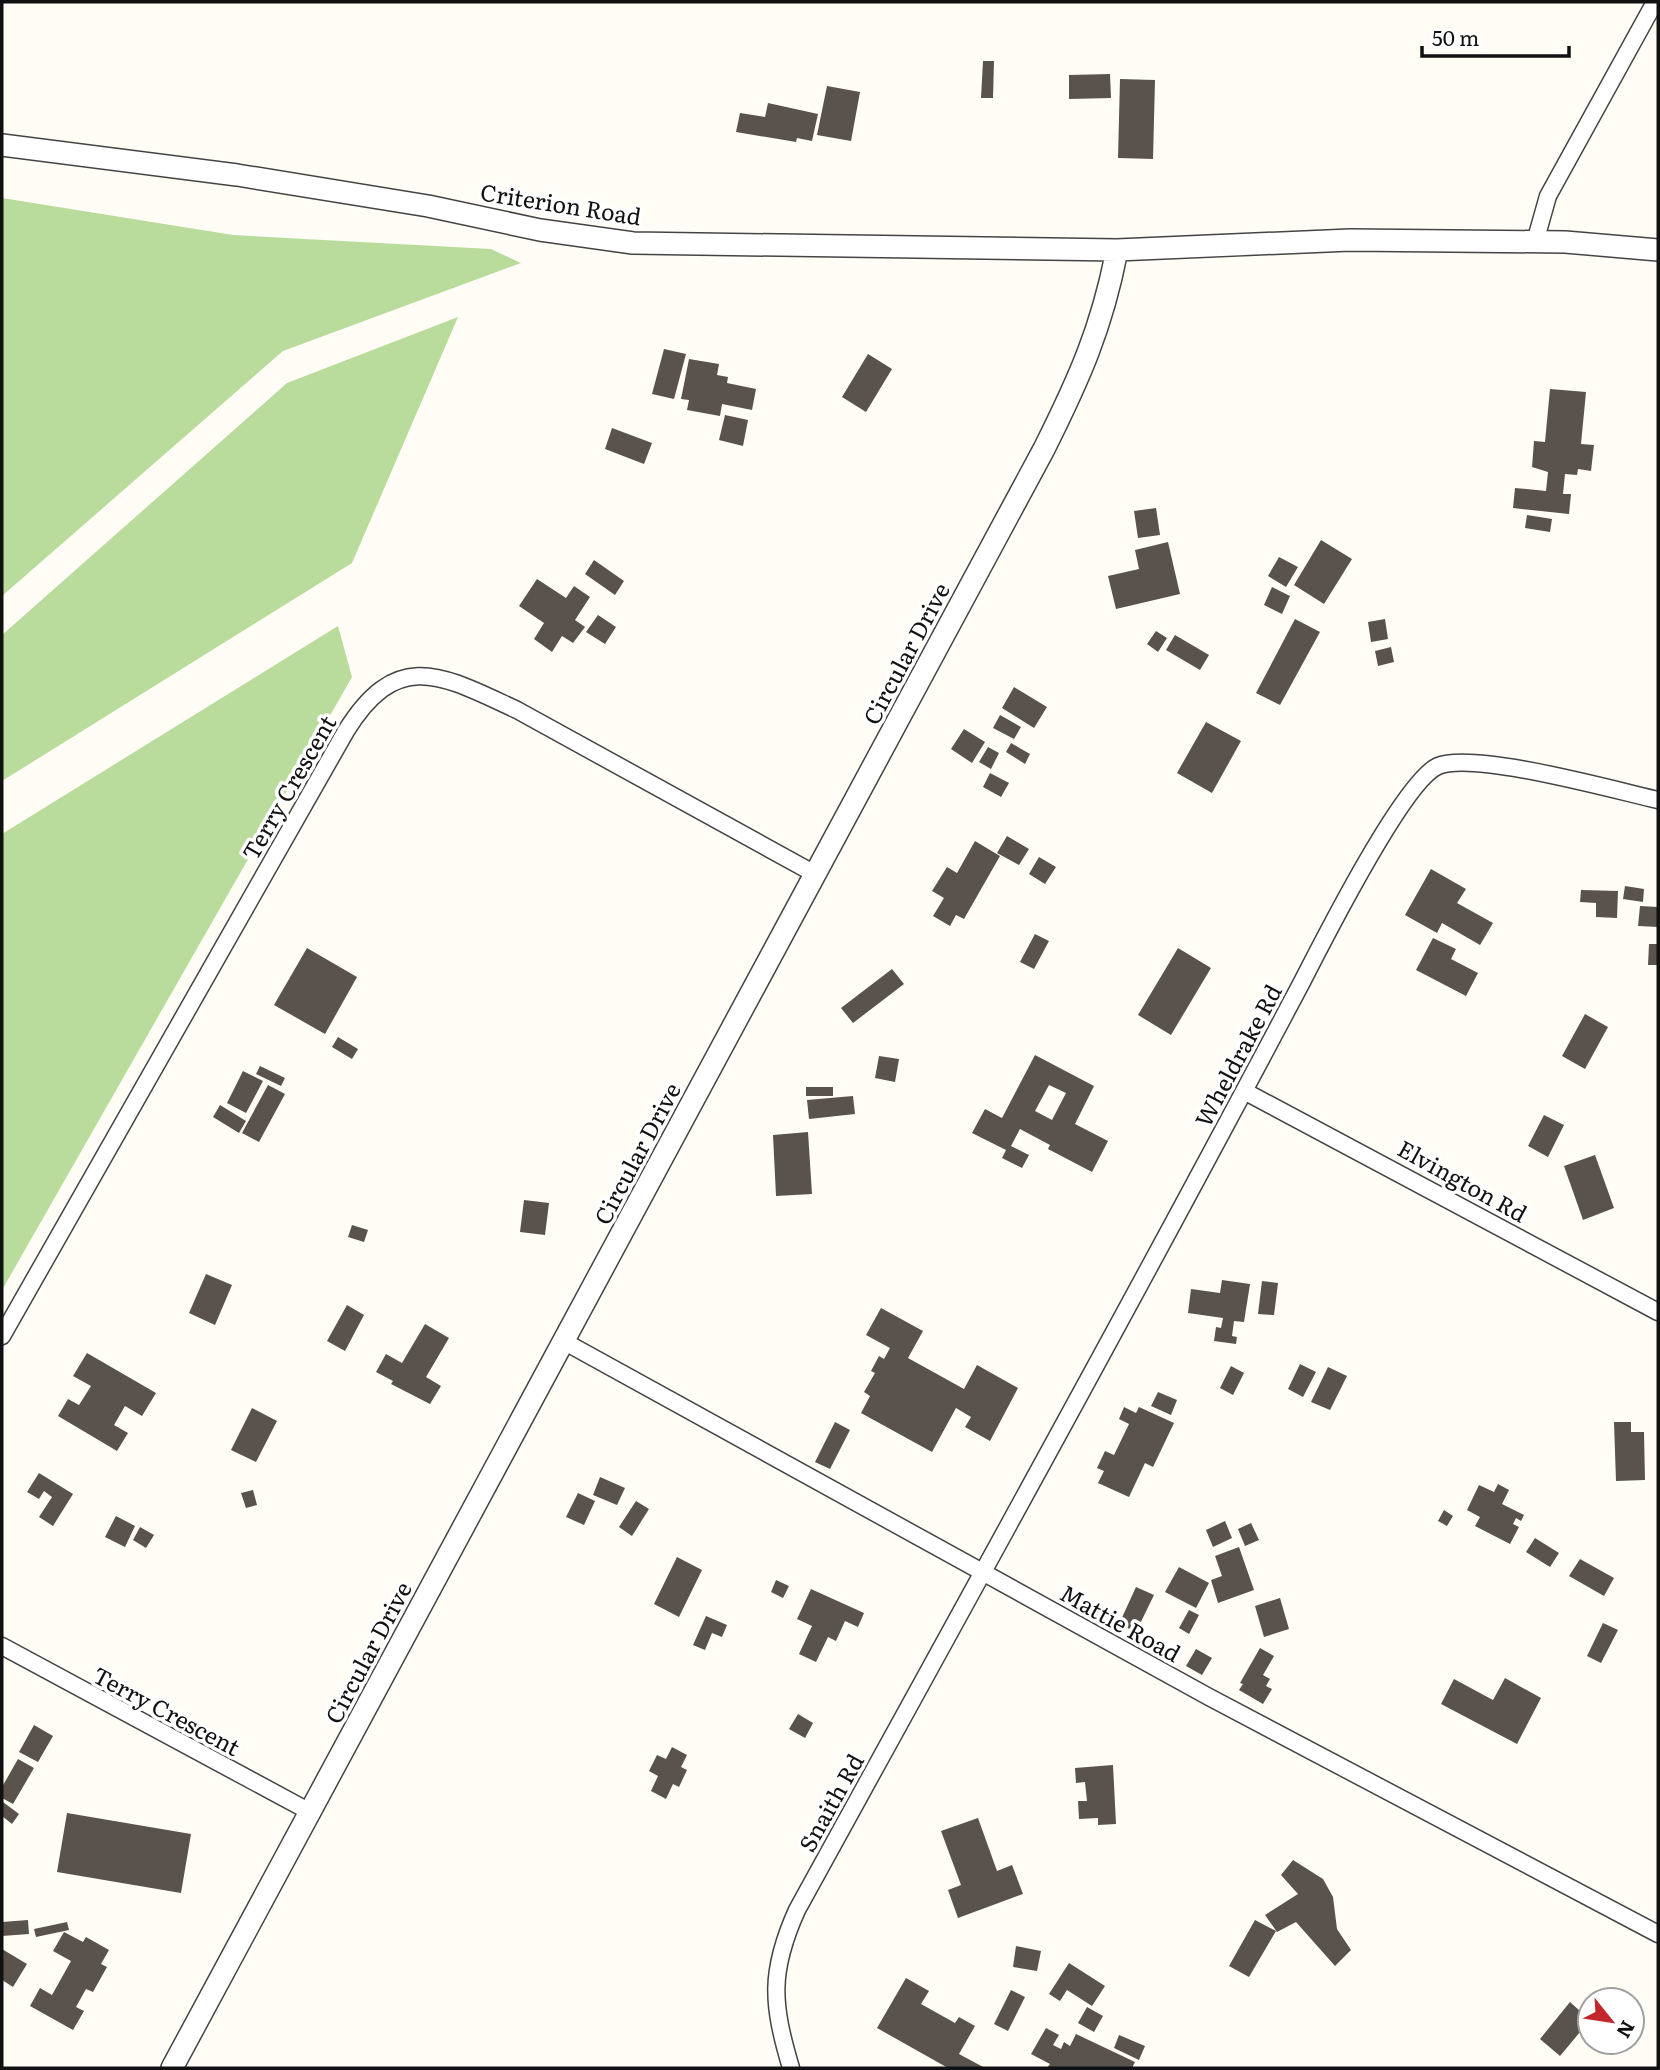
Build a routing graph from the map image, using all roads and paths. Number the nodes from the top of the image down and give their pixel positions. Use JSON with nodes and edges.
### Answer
{"nodes":[{"id":1,"x":1655,"y":2,"type":"edge"},
{"id":2,"x":2,"y":145,"type":"edge"},
{"id":3,"x":1535,"y":242,"type":"junction"},
{"id":4,"x":1116,"y":250,"type":"junction"},
{"id":5,"x":1658,"y":250,"type":"edge"},
{"id":6,"x":1658,"y":800,"type":"edge"},
{"id":7,"x":815,"y":874,"type":"junction"},
{"id":8,"x":1244,"y":1091,"type":"junction"},
{"id":9,"x":1658,"y":1312,"type":"edge"},
{"id":10,"x":2,"y":1336,"type":"edge"},
{"id":11,"x":565,"y":1342,"type":"junction"},
{"id":12,"x":983,"y":1572,"type":"junction"},
{"id":13,"x":2,"y":1646,"type":"edge"},
{"id":14,"x":312,"y":1813,"type":"junction"},
{"id":15,"x":1658,"y":1934,"type":"edge"},
{"id":16,"x":172,"y":2068,"type":"edge"},
{"id":17,"x":791,"y":2068,"type":"edge"}],
"edges":[{"from":1,"to":3,"type":"street"},
{"from":2,"to":4,"type":"street","name":"Criterion Road"},
{"from":3,"to":4,"type":"street","name":"Criterion Road"},
{"from":3,"to":5,"type":"street","name":"Criterion Road"},
{"from":4,"to":7,"type":"street","name":"Circular Drive"},
{"from":6,"to":8,"type":"street","name":"Wheldrake Rd"},
{"from":7,"to":10,"type":"street","name":"Terry Crescent"},
{"from":7,"to":11,"type":"street","name":"Circular Drive"},
{"from":8,"to":9,"type":"street","name":"Elvington Rd"},
{"from":8,"to":12,"type":"street","name":"Wheldrake Rd"},
{"from":11,"to":12,"type":"street","name":"Mattie Road"},
{"from":11,"to":14,"type":"street","name":"Circular Drive"},
{"from":12,"to":15,"type":"street","name":"Mattie Road"},
{"from":12,"to":17,"type":"street","name":"Snaith Rd"},
{"from":13,"to":14,"type":"street","name":"Terry Crescent"},
{"from":14,"to":16,"type":"street","name":"Circular Drive"}]}
